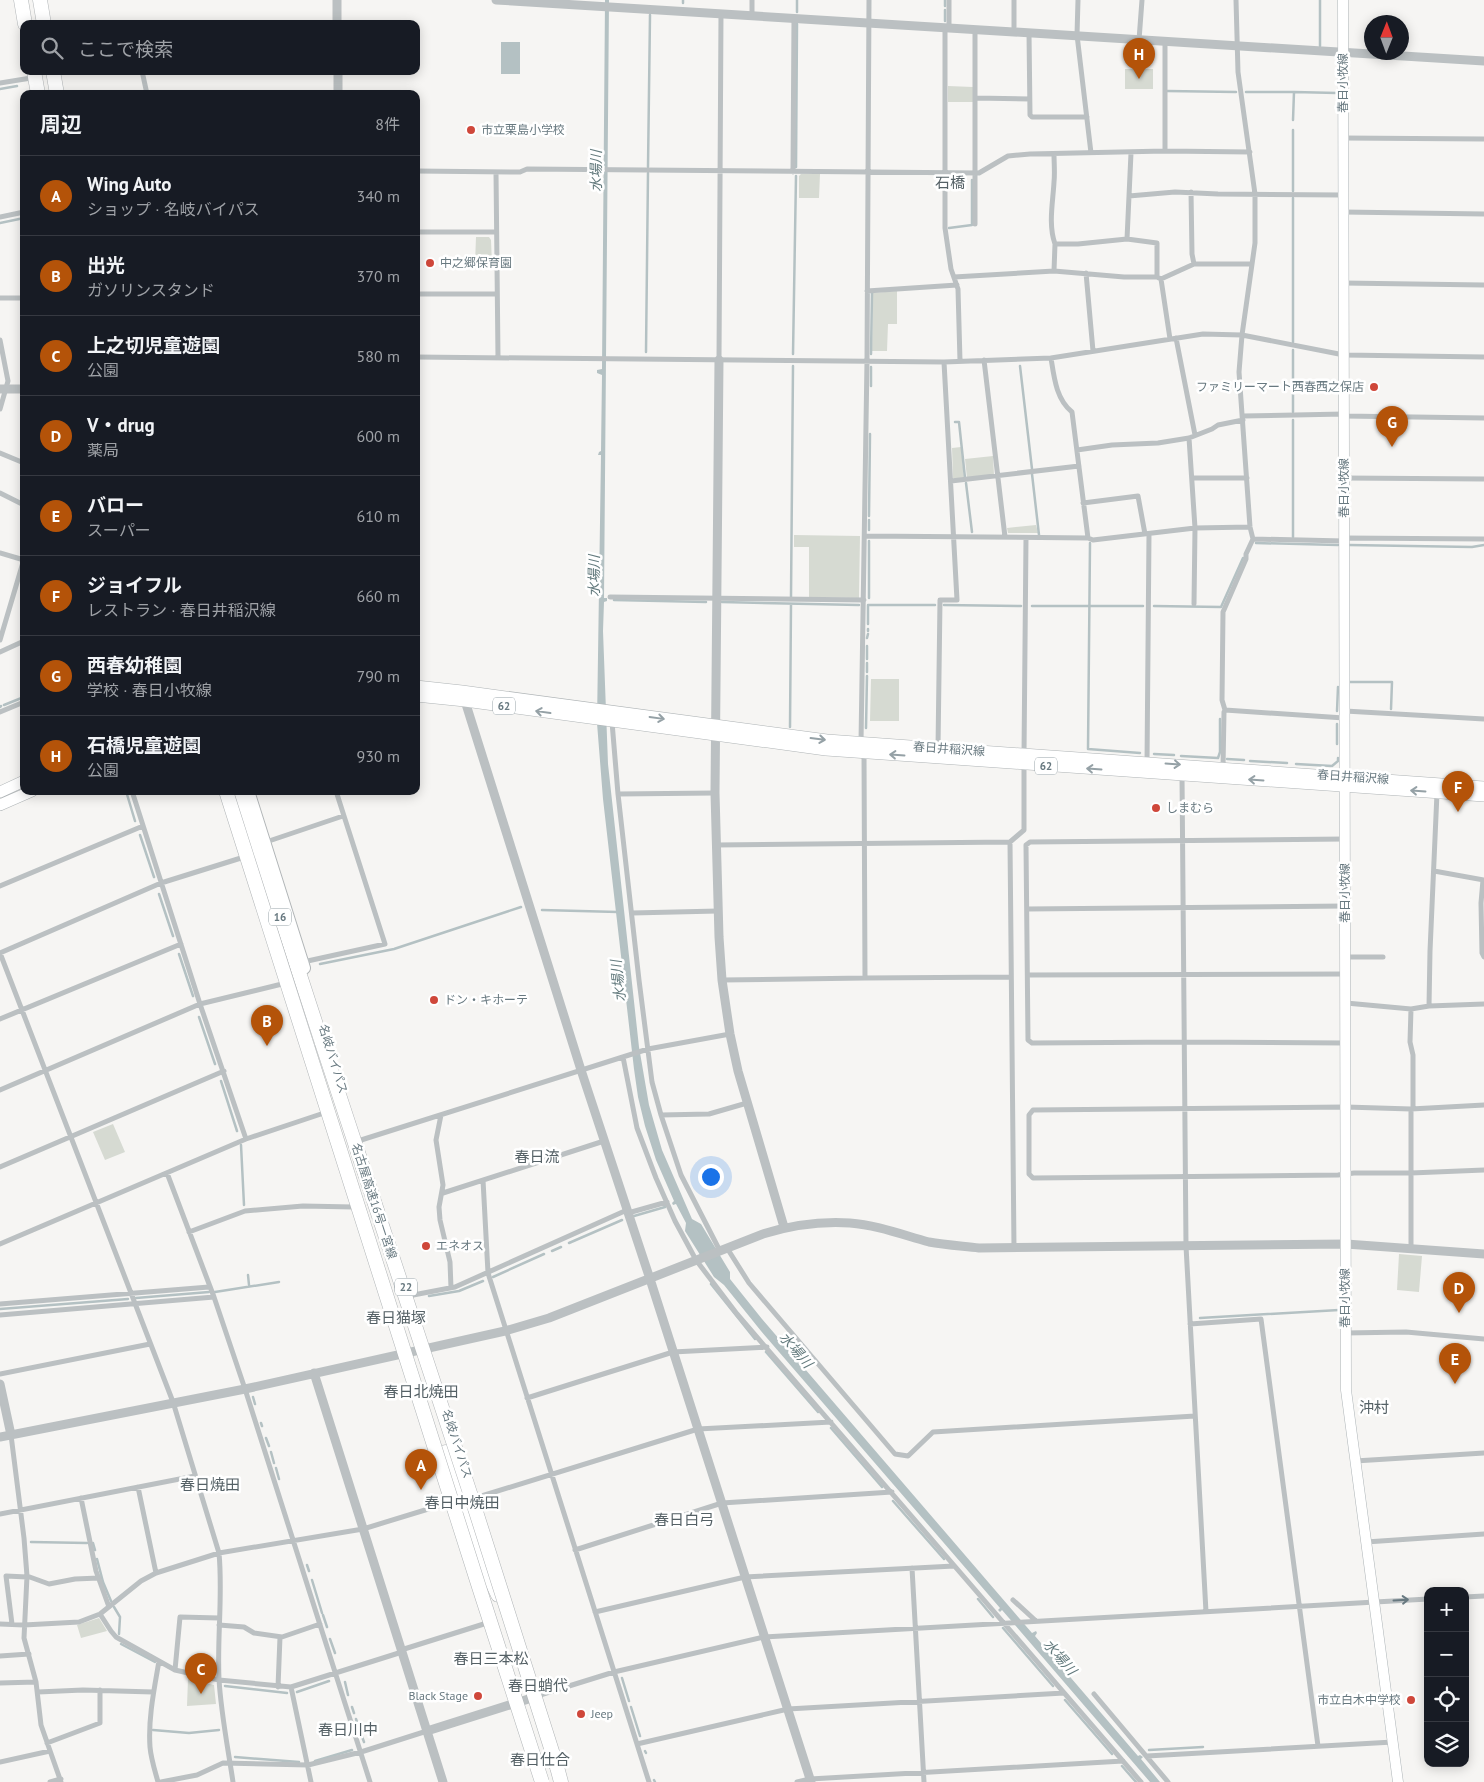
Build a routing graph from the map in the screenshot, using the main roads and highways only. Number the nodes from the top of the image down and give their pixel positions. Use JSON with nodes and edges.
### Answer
{"nodes":[{"id":1,"x":19,"y":0,"type":"edge"},
{"id":2,"x":30,"y":0,"type":"edge"},
{"id":3,"x":40,"y":0,"type":"edge"},
{"id":4,"x":44,"y":0,"type":"edge"},
{"id":5,"x":1343,"y":0,"type":"edge"},
{"id":6,"x":22,"y":20,"type":"edge"},
{"id":7,"x":24,"y":20,"type":"edge"},
{"id":8,"x":33,"y":20,"type":"edge"},
{"id":9,"x":43,"y":20,"type":"edge"},
{"id":10,"x":47,"y":20,"type":"edge"},
{"id":11,"x":34,"y":75,"type":"edge"},
{"id":12,"x":35,"y":75,"type":"edge"},
{"id":13,"x":55,"y":75,"type":"edge"},
{"id":14,"x":56,"y":75,"type":"edge"},
{"id":15,"x":36,"y":90,"type":"edge"},
{"id":16,"x":44,"y":90,"type":"edge"},
{"id":17,"x":57,"y":90,"type":"edge"},
{"id":18,"x":60,"y":90,"type":"edge"},
{"id":19,"x":420,"y":686,"type":"edge"},
{"id":20,"x":420,"y":696,"type":"edge"},
{"id":21,"x":591,"y":714,"type":"junction"},
{"id":22,"x":862,"y":748,"type":"junction"},
{"id":23,"x":1024,"y":759,"type":"junction"},
{"id":24,"x":1345,"y":781,"type":"junction"},
{"id":25,"x":20,"y":783,"type":"edge"},
{"id":26,"x":1484,"y":786,"type":"edge"},
{"id":27,"x":0,"y":792,"type":"edge"},
{"id":28,"x":23,"y":795,"type":"edge"},
{"id":29,"x":221,"y":795,"type":"edge"},
{"id":30,"x":227,"y":795,"type":"edge"},
{"id":31,"x":241,"y":795,"type":"edge"},
{"id":32,"x":249,"y":795,"type":"edge"},
{"id":33,"x":1484,"y":796,"type":"edge"},
{"id":34,"x":0,"y":805,"type":"edge"},
{"id":35,"x":330,"y":1067,"type":"junction"},
{"id":36,"x":479,"y":1587,"type":"junction"},
{"id":37,"x":538,"y":1696,"type":"junction"},
{"id":38,"x":556,"y":1745,"type":"joint"},
{"id":39,"x":538,"y":1782,"type":"edge"},
{"id":40,"x":542,"y":1782,"type":"edge"},
{"id":41,"x":551,"y":1782,"type":"edge"},
{"id":42,"x":561,"y":1782,"type":"edge"},
{"id":43,"x":567,"y":1782,"type":"edge"},
{"id":44,"x":1398,"y":1782,"type":"edge"}],
"edges":[{"from":1,"to":6,"type":"highway"},
{"from":1,"to":7,"type":"highway"},
{"from":2,"to":8,"type":"highway"},
{"from":3,"to":9,"type":"highway"},
{"from":4,"to":10,"type":"highway"},
{"from":5,"to":24,"type":"main road","name":"春日小牧線"},
{"from":11,"to":15,"type":"highway"},
{"from":12,"to":16,"type":"highway"},
{"from":13,"to":17,"type":"highway"},
{"from":14,"to":18,"type":"highway"},
{"from":19,"to":21,"type":"main road","name":"春日井稲沢線","number":"62"},
{"from":21,"to":20,"type":"main road","name":"春日井稲沢線","number":"62","one_way":true},
{"from":21,"to":22,"type":"main road","name":"春日井稲沢線","number":"62"},
{"from":23,"to":22,"type":"main road","name":"春日井稲沢線","number":"62","one_way":true},
{"from":22,"to":23,"type":"main road","name":"春日井稲沢線","number":"62"},
{"from":24,"to":23,"type":"main road","name":"春日井稲沢線","number":"62","one_way":true},
{"from":23,"to":24,"type":"main road","name":"春日井稲沢線","number":"62","one_way":true},
{"from":24,"to":26,"type":"main road","name":"春日井稲沢線","number":"62"},
{"from":33,"to":24,"type":"main road","name":"春日井稲沢線","number":"62","one_way":true},
{"from":24,"to":44,"type":"main road","name":"春日小牧線"},
{"from":25,"to":27,"type":"main road"},
{"from":28,"to":34,"type":"main road"},
{"from":29,"to":39,"type":"highway","name":"名岐バイパス","number":"22"},
{"from":30,"to":36,"type":"highway","name":"名古屋高速16号一宮線","number":"16","bridge":true},
{"from":31,"to":35,"type":"highway","name":"名古屋高速16号一宮線","number":"16","bridge":true},
{"from":32,"to":37,"type":"highway","name":"名岐バイパス","number":"22"},
{"from":35,"to":37,"type":"highway","bridge":true},
{"from":35,"to":42,"type":"highway","name":"名古屋高速16号一宮線","number":"16","bridge":true},
{"from":36,"to":40,"type":"highway","name":"名古屋高速16号一宮線","number":"16","bridge":true},
{"from":36,"to":41,"type":"highway"},
{"from":37,"to":38,"type":"highway"},
{"from":38,"to":43,"type":"highway"}]}
